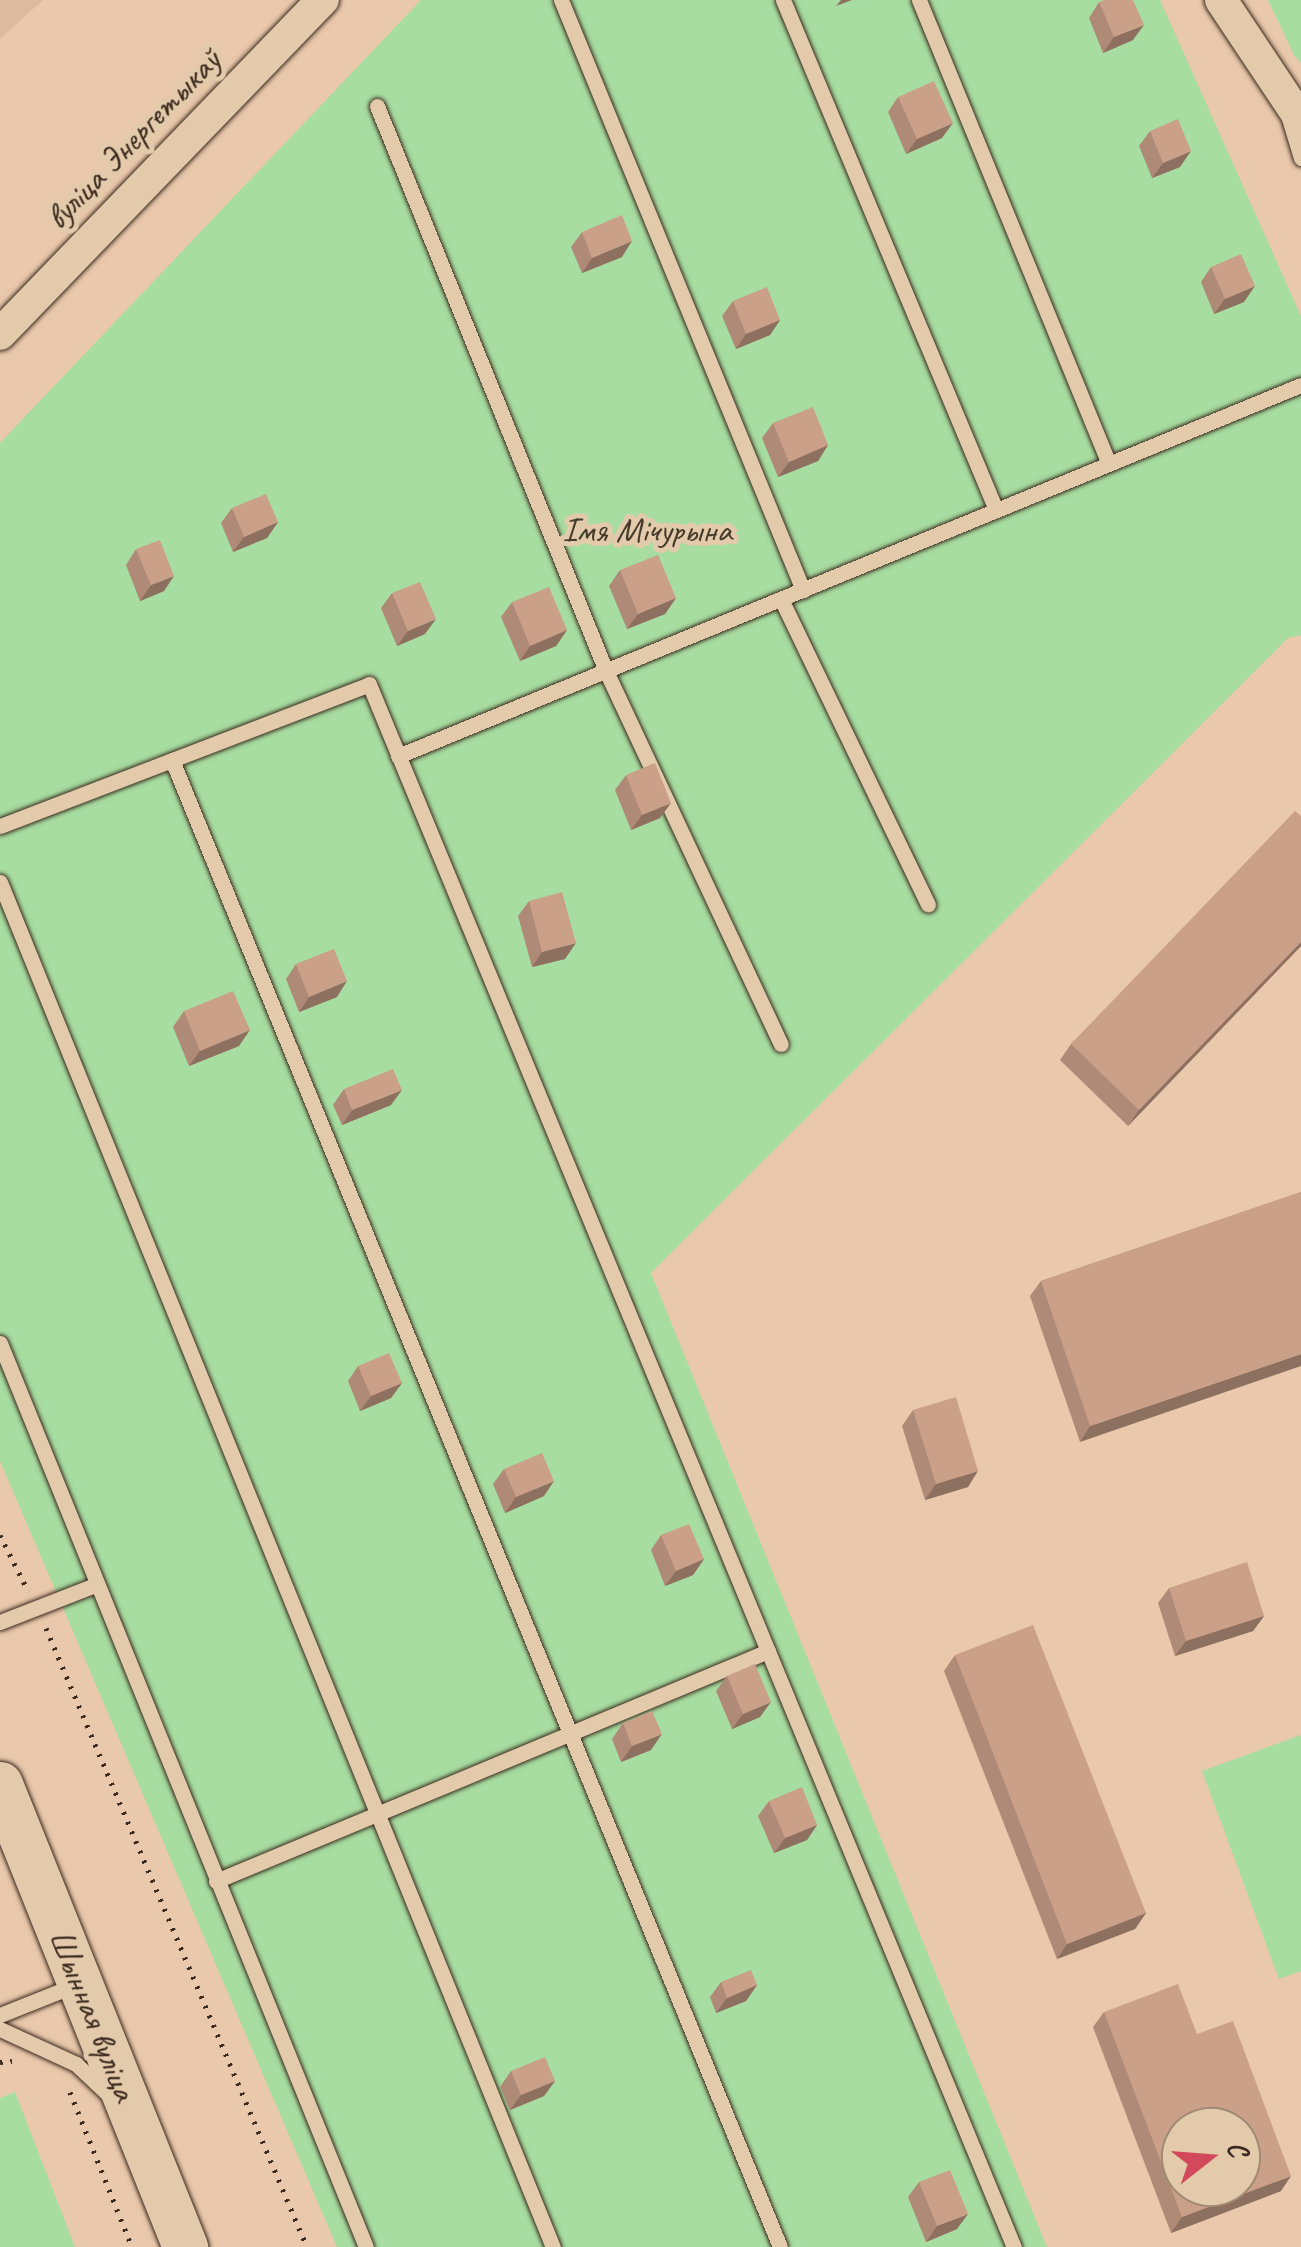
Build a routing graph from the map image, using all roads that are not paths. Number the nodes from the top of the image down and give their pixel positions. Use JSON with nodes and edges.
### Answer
{"nodes":[{"id":1,"x":323,"y":0,"type":"edge"},
{"id":2,"x":562,"y":0,"type":"edge"},
{"id":3,"x":783,"y":0,"type":"edge"},
{"id":4,"x":918,"y":0,"type":"edge"},
{"id":5,"x":1221,"y":0,"type":"edge"},
{"id":6,"x":378,"y":106,"type":"dead end"},
{"id":7,"x":1293,"y":111,"type":"edge"},
{"id":8,"x":1301,"y":158,"type":"edge"},
{"id":9,"x":0,"y":334,"type":"edge"},
{"id":10,"x":1301,"y":385,"type":"edge"},
{"id":11,"x":1109,"y":464,"type":"junction"},
{"id":12,"x":996,"y":510,"type":"junction"},
{"id":13,"x":802,"y":590,"type":"junction"},
{"id":14,"x":781,"y":598,"type":"junction"},
{"id":15,"x":606,"y":671,"type":"junction"},
{"id":16,"x":398,"y":756,"type":"junction"},
{"id":17,"x":172,"y":760,"type":"junction"},
{"id":18,"x":0,"y":826,"type":"edge"},
{"id":19,"x":0,"y":882,"type":"edge"},
{"id":20,"x":928,"y":905,"type":"dead end"},
{"id":21,"x":780,"y":1044,"type":"dead end"},
{"id":22,"x":0,"y":1343,"type":"edge"},
{"id":23,"x":95,"y":1585,"type":"junction"},
{"id":24,"x":0,"y":1622,"type":"edge"},
{"id":25,"x":768,"y":1651,"type":"junction"},
{"id":26,"x":570,"y":1734,"type":"junction"},
{"id":27,"x":0,"y":1784,"type":"edge"},
{"id":28,"x":377,"y":1814,"type":"junction"},
{"id":29,"x":216,"y":1881,"type":"junction"},
{"id":30,"x":80,"y":1983,"type":"junction"},
{"id":31,"x":0,"y":2015,"type":"edge"},
{"id":32,"x":0,"y":2028,"type":"edge"},
{"id":33,"x":135,"y":2120,"type":"junction"},
{"id":34,"x":185,"y":2247,"type":"edge"},
{"id":35,"x":366,"y":2247,"type":"edge"},
{"id":36,"x":553,"y":2247,"type":"edge"},
{"id":37,"x":780,"y":2247,"type":"edge"},
{"id":38,"x":1014,"y":2247,"type":"edge"}],
"edges":[{"from":1,"to":9,"type":"street","name":"вуліца Энергетыкаў"},
{"from":2,"to":13,"type":"lane"},
{"from":3,"to":12,"type":"lane"},
{"from":4,"to":11,"type":"lane"},
{"from":5,"to":7,"type":"street"},
{"from":6,"to":15,"type":"lane"},
{"from":7,"to":8,"type":"lane"},
{"from":10,"to":11,"type":"lane"},
{"from":11,"to":12,"type":"lane"},
{"from":12,"to":13,"type":"lane"},
{"from":13,"to":14,"type":"lane"},
{"from":14,"to":15,"type":"lane"},
{"from":14,"to":20,"type":"lane"},
{"from":15,"to":16,"type":"lane"},
{"from":15,"to":21,"type":"lane"},
{"from":16,"to":17,"type":"lane"},
{"from":16,"to":25,"type":"lane"},
{"from":17,"to":18,"type":"lane"},
{"from":17,"to":26,"type":"lane"},
{"from":19,"to":28,"type":"lane"},
{"from":22,"to":23,"type":"lane"},
{"from":23,"to":24,"type":"lane"},
{"from":23,"to":29,"type":"lane"},
{"from":25,"to":26,"type":"lane"},
{"from":25,"to":38,"type":"lane"},
{"from":26,"to":28,"type":"lane"},
{"from":26,"to":37,"type":"lane"},
{"from":27,"to":30,"type":"main road","name":"Шынная вуліца"},
{"from":28,"to":29,"type":"lane"},
{"from":28,"to":36,"type":"lane"},
{"from":29,"to":35,"type":"lane"},
{"from":30,"to":31,"type":"lane"},
{"from":30,"to":33,"type":"main road","name":"Шынная вуліца"},
{"from":32,"to":33,"type":"lane"},
{"from":33,"to":34,"type":"main road","name":"Шынная вуліца"}]}
